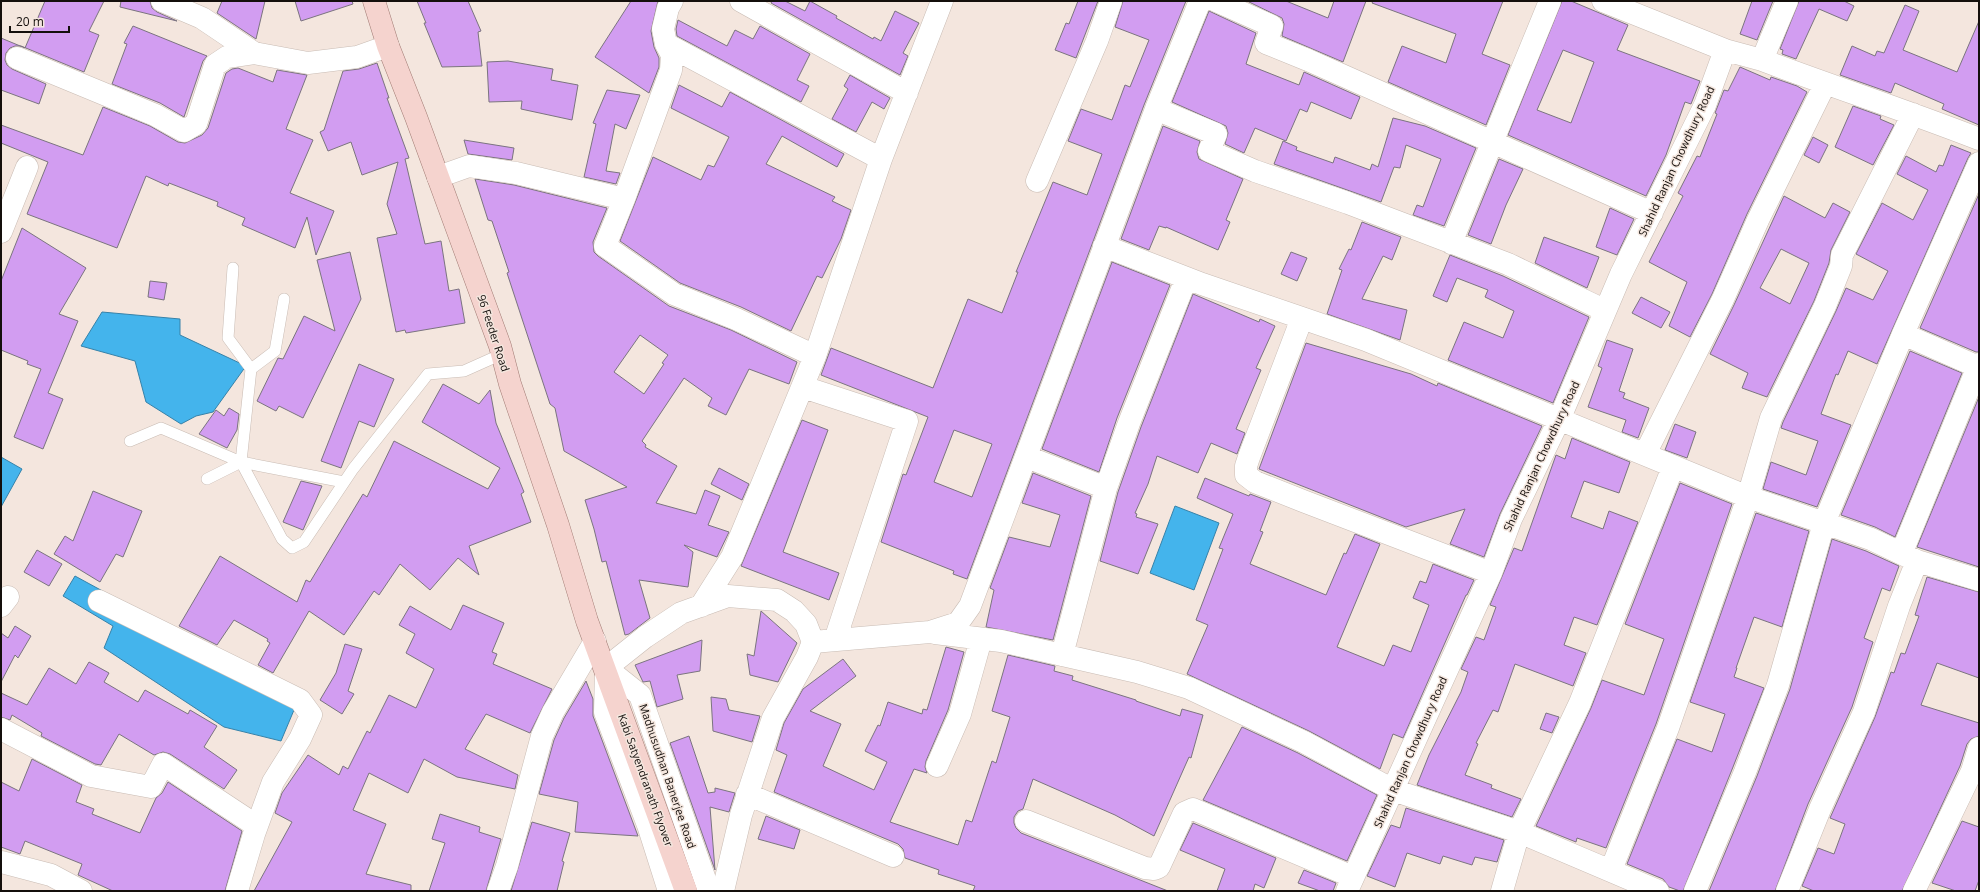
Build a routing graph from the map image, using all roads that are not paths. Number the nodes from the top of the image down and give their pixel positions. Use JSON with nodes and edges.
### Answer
{"nodes":[{"id":1,"x":162,"y":1,"type":"edge"},
{"id":2,"x":374,"y":1,"type":"edge"},
{"id":3,"x":672,"y":1,"type":"edge"},
{"id":4,"x":741,"y":1,"type":"edge"},
{"id":5,"x":942,"y":1,"type":"edge"},
{"id":6,"x":1111,"y":1,"type":"edge"},
{"id":7,"x":1200,"y":1,"type":"edge"},
{"id":8,"x":1216,"y":1,"type":"edge"},
{"id":9,"x":1550,"y":1,"type":"edge"},
{"id":10,"x":1603,"y":1,"type":"edge"},
{"id":11,"x":1787,"y":1,"type":"edge"},
{"id":12,"x":666,"y":44,"type":"junction"},
{"id":13,"x":388,"y":46,"type":"junction"},
{"id":14,"x":1726,"y":50,"type":"junction"},
{"id":15,"x":254,"y":52,"type":"junction"},
{"id":16,"x":17,"y":58,"type":"dead end"},
{"id":17,"x":1762,"y":60,"type":"junction"},
{"id":18,"x":1824,"y":84,"type":"junction"},
{"id":19,"x":907,"y":93,"type":"junction"},
{"id":20,"x":1156,"y":108,"type":"junction"},
{"id":21,"x":1913,"y":114,"type":"junction"},
{"id":22,"x":1979,"y":139,"type":"edge"},
{"id":23,"x":1493,"y":142,"type":"junction"},
{"id":24,"x":881,"y":159,"type":"junction"},
{"id":25,"x":1979,"y":163,"type":"edge"},
{"id":26,"x":27,"y":167,"type":"dead end"},
{"id":27,"x":438,"y":177,"type":"junction"},
{"id":28,"x":1037,"y":180,"type":"dead end"},
{"id":29,"x":624,"y":199,"type":"junction"},
{"id":30,"x":1652,"y":213,"type":"junction"},
{"id":31,"x":1,"y":232,"type":"edge"},
{"id":32,"x":1451,"y":243,"type":"junction"},
{"id":33,"x":1104,"y":246,"type":"junction"},
{"id":34,"x":233,"y":268,"type":"dead end"},
{"id":35,"x":1186,"y":279,"type":"junction"},
{"id":36,"x":284,"y":299,"type":"dead end"},
{"id":37,"x":1604,"y":310,"type":"junction"},
{"id":38,"x":1302,"y":318,"type":"junction"},
{"id":39,"x":1903,"y":334,"type":"junction"},
{"id":40,"x":502,"y":354,"type":"junction"},
{"id":41,"x":815,"y":356,"type":"junction"},
{"id":42,"x":1978,"y":366,"type":"edge"},
{"id":43,"x":251,"y":369,"type":"junction"},
{"id":44,"x":803,"y":386,"type":"junction"},
{"id":45,"x":1559,"y":420,"type":"junction"},
{"id":46,"x":130,"y":441,"type":"dead end"},
{"id":47,"x":1645,"y":454,"type":"junction"},
{"id":48,"x":1027,"y":456,"type":"junction"},
{"id":49,"x":241,"y":462,"type":"junction"},
{"id":50,"x":1673,"y":467,"type":"junction"},
{"id":51,"x":207,"y":480,"type":"dead end"},
{"id":52,"x":344,"y":482,"type":"junction"},
{"id":53,"x":1106,"y":488,"type":"junction"},
{"id":54,"x":1748,"y":497,"type":"junction"},
{"id":55,"x":1824,"y":523,"type":"junction"},
{"id":56,"x":1910,"y":556,"type":"junction"},
{"id":57,"x":1491,"y":573,"type":"junction"},
{"id":58,"x":1979,"y":580,"type":"edge"},
{"id":59,"x":99,"y":601,"type":"dead end"},
{"id":60,"x":701,"y":606,"type":"junction"},
{"id":61,"x":930,"y":632,"type":"junction"},
{"id":62,"x":981,"y":638,"type":"junction"},
{"id":63,"x":835,"y":640,"type":"junction"},
{"id":64,"x":595,"y":641,"type":"junction"},
{"id":65,"x":813,"y":642,"type":"junction"},
{"id":66,"x":1062,"y":655,"type":"junction"},
{"id":67,"x":606,"y":668,"type":"junction"},
{"id":68,"x":1,"y":729,"type":"edge"},
{"id":69,"x":1979,"y":748,"type":"edge"},
{"id":70,"x":937,"y":766,"type":"dead end"},
{"id":71,"x":1393,"y":790,"type":"junction"},
{"id":72,"x":747,"y":794,"type":"junction"},
{"id":73,"x":1026,"y":821,"type":"dead end"},
{"id":74,"x":257,"y":826,"type":"junction"},
{"id":75,"x":1519,"y":832,"type":"junction"},
{"id":76,"x":893,"y":856,"type":"dead end"},
{"id":77,"x":1,"y":862,"type":"edge"},
{"id":78,"x":1611,"y":870,"type":"junction"},
{"id":79,"x":1350,"y":884,"type":"edge"},
{"id":80,"x":82,"y":891,"type":"edge"},
{"id":81,"x":237,"y":891,"type":"edge"},
{"id":82,"x":498,"y":891,"type":"edge"},
{"id":83,"x":669,"y":891,"type":"edge"},
{"id":84,"x":686,"y":891,"type":"edge"},
{"id":85,"x":709,"y":891,"type":"edge"},
{"id":86,"x":723,"y":891,"type":"edge"},
{"id":87,"x":1502,"y":891,"type":"edge"},
{"id":88,"x":1658,"y":891,"type":"edge"},
{"id":89,"x":1695,"y":891,"type":"edge"},
{"id":90,"x":1787,"y":891,"type":"edge"},
{"id":91,"x":1914,"y":891,"type":"edge"}],
"edges":[{"from":1,"to":15,"type":"street"},
{"from":2,"to":13,"type":"main road","name":"96 Feeder Road"},
{"from":3,"to":12,"type":"street"},
{"from":4,"to":19,"type":"street"},
{"from":5,"to":19,"type":"street"},
{"from":6,"to":28,"type":"street"},
{"from":7,"to":20,"type":"street"},
{"from":8,"to":23,"type":"street"},
{"from":9,"to":23,"type":"street"},
{"from":10,"to":14,"type":"street"},
{"from":11,"to":17,"type":"street"},
{"from":12,"to":24,"type":"street"},
{"from":12,"to":29,"type":"street"},
{"from":13,"to":15,"type":"street"},
{"from":13,"to":27,"type":"main road","name":"96 Feeder Road"},
{"from":14,"to":17,"type":"street"},
{"from":14,"to":30,"type":"street","name":"Shahid Ranjan Chowdhury Road"},
{"from":15,"to":16,"type":"street"},
{"from":17,"to":18,"type":"street"},
{"from":18,"to":21,"type":"street"},
{"from":18,"to":47,"type":"street"},
{"from":19,"to":24,"type":"street"},
{"from":20,"to":32,"type":"street"},
{"from":20,"to":33,"type":"street"},
{"from":21,"to":22,"type":"street"},
{"from":21,"to":54,"type":"street"},
{"from":23,"to":30,"type":"street"},
{"from":23,"to":32,"type":"street"},
{"from":24,"to":41,"type":"street"},
{"from":25,"to":39,"type":"street"},
{"from":26,"to":31,"type":"street"},
{"from":27,"to":29,"type":"street"},
{"from":27,"to":40,"type":"main road","name":"96 Feeder Road"},
{"from":29,"to":41,"type":"street"},
{"from":30,"to":37,"type":"street","name":"Shahid Ranjan Chowdhury Road"},
{"from":32,"to":37,"type":"street"},
{"from":33,"to":35,"type":"street"},
{"from":33,"to":48,"type":"street"},
{"from":34,"to":43,"type":"lane"},
{"from":35,"to":38,"type":"street"},
{"from":35,"to":53,"type":"street"},
{"from":36,"to":43,"type":"lane"},
{"from":37,"to":45,"type":"street","name":"Shahid Ranjan Chowdhury Road"},
{"from":38,"to":45,"type":"street"},
{"from":38,"to":57,"type":"street"},
{"from":39,"to":42,"type":"street"},
{"from":39,"to":55,"type":"street"},
{"from":40,"to":52,"type":"lane"},
{"from":40,"to":64,"type":"main road","name":"96 Feeder Road"},
{"from":41,"to":44,"type":"street"},
{"from":42,"to":56,"type":"street"},
{"from":43,"to":49,"type":"lane"},
{"from":44,"to":60,"type":"street"},
{"from":44,"to":63,"type":"street"},
{"from":45,"to":47,"type":"street"},
{"from":45,"to":57,"type":"street","name":"Shahid Ranjan Chowdhury Road"},
{"from":46,"to":49,"type":"lane"},
{"from":47,"to":50,"type":"street"},
{"from":48,"to":53,"type":"street"},
{"from":48,"to":61,"type":"street"},
{"from":49,"to":51,"type":"lane"},
{"from":49,"to":52,"type":"lane"},
{"from":49,"to":52,"type":"lane"},
{"from":50,"to":54,"type":"street"},
{"from":50,"to":75,"type":"street"},
{"from":53,"to":66,"type":"street"},
{"from":54,"to":55,"type":"street"},
{"from":54,"to":78,"type":"street"},
{"from":55,"to":56,"type":"street"},
{"from":55,"to":89,"type":"street"},
{"from":56,"to":58,"type":"street"},
{"from":56,"to":90,"type":"street"},
{"from":57,"to":71,"type":"street","name":"Shahid Ranjan Chowdhury Road"},
{"from":59,"to":74,"type":"street"},
{"from":60,"to":65,"type":"street"},
{"from":60,"to":67,"type":"street"},
{"from":61,"to":62,"type":"street"},
{"from":61,"to":63,"type":"street"},
{"from":62,"to":66,"type":"street"},
{"from":62,"to":70,"type":"street"},
{"from":63,"to":65,"type":"street"},
{"from":64,"to":67,"type":"main road","name":"96 Feeder Road"},
{"from":64,"to":82,"type":"street"},
{"from":65,"to":72,"type":"street"},
{"from":66,"to":71,"type":"street"},
{"from":67,"to":83,"type":"street"},
{"from":67,"to":84,"type":"main road","name":"Kabi Satyendranath Flyover"},
{"from":67,"to":85,"type":"street","name":"Madhusudhan Banerjee Road"},
{"from":68,"to":74,"type":"street"},
{"from":69,"to":91,"type":"street"},
{"from":71,"to":75,"type":"street"},
{"from":71,"to":79,"type":"street","name":"Shahid Ranjan Chowdhury Road"},
{"from":72,"to":76,"type":"street"},
{"from":72,"to":86,"type":"street"},
{"from":73,"to":79,"type":"street"},
{"from":74,"to":81,"type":"street"},
{"from":75,"to":78,"type":"street"},
{"from":75,"to":87,"type":"street"},
{"from":77,"to":80,"type":"street"},
{"from":78,"to":88,"type":"street"}]}
